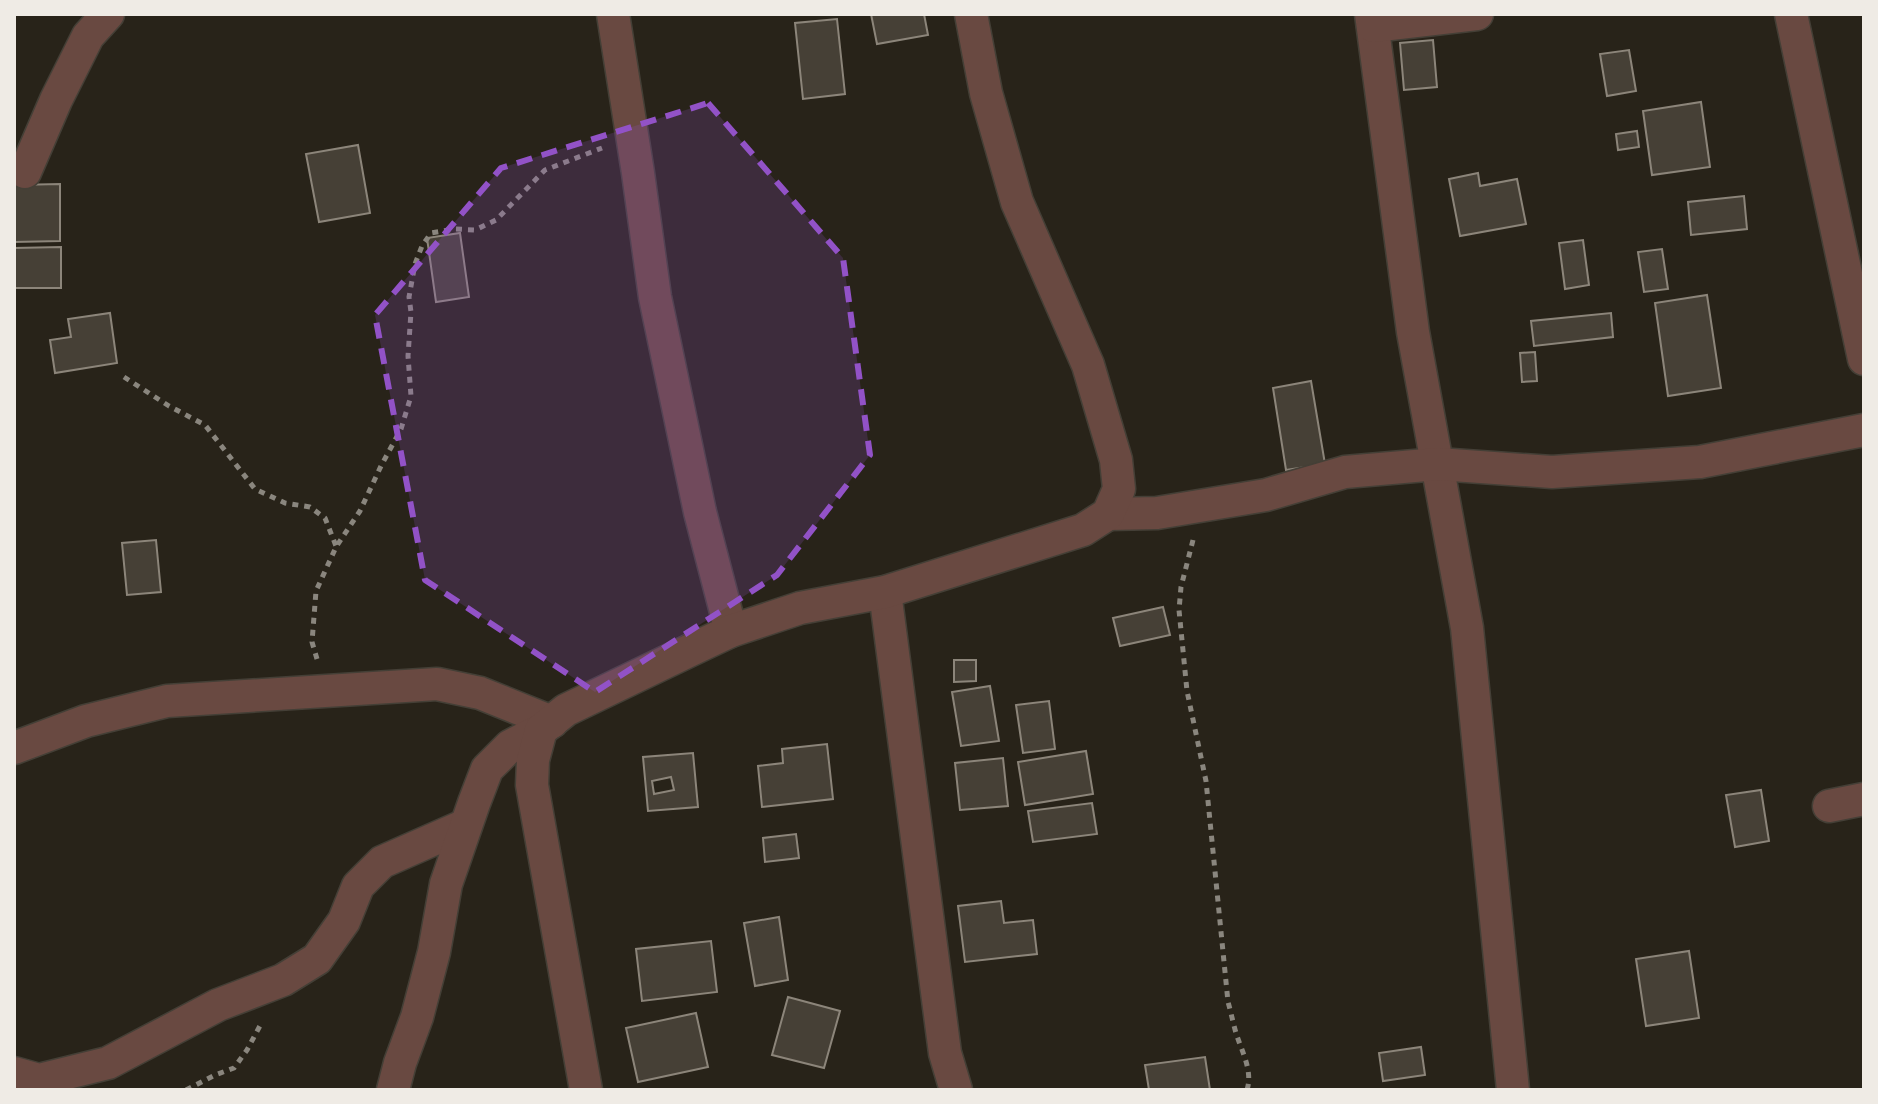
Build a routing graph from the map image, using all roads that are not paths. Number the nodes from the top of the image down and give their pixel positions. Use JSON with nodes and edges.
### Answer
{"nodes":[{"id":1,"x":108,"y":14,"type":"edge"},
{"id":2,"x":613,"y":14,"type":"edge"},
{"id":3,"x":971,"y":14,"type":"edge"},
{"id":4,"x":1477,"y":14,"type":"edge"},
{"id":5,"x":1791,"y":14,"type":"edge"},
{"id":6,"x":1372,"y":20,"type":"edge"},
{"id":7,"x":25,"y":172,"type":"dead end"},
{"id":8,"x":1864,"y":359,"type":"edge"},
{"id":9,"x":1864,"y":430,"type":"edge"},
{"id":10,"x":1438,"y":464,"type":"junction"},
{"id":11,"x":1108,"y":514,"type":"junction"},
{"id":12,"x":885,"y":592,"type":"junction"},
{"id":13,"x":731,"y":631,"type":"junction"},
{"id":14,"x":547,"y":726,"type":"junction"},
{"id":15,"x":14,"y":748,"type":"edge"},
{"id":16,"x":1864,"y":799,"type":"edge"},
{"id":17,"x":1829,"y":806,"type":"dead end"},
{"id":18,"x":466,"y":825,"type":"junction"},
{"id":19,"x":14,"y":1073,"type":"edge"},
{"id":20,"x":393,"y":1090,"type":"edge"},
{"id":21,"x":586,"y":1090,"type":"edge"},
{"id":22,"x":956,"y":1090,"type":"edge"},
{"id":23,"x":1513,"y":1090,"type":"edge"}],
"edges":[{"from":1,"to":7,"type":"street"},
{"from":2,"to":13,"type":"street"},
{"from":3,"to":11,"type":"street"},
{"from":4,"to":6,"type":"street"},
{"from":5,"to":8,"type":"street"},
{"from":6,"to":10,"type":"street"},
{"from":9,"to":10,"type":"street"},
{"from":10,"to":11,"type":"street"},
{"from":10,"to":23,"type":"street"},
{"from":11,"to":12,"type":"street"},
{"from":12,"to":13,"type":"street"},
{"from":12,"to":22,"type":"street"},
{"from":13,"to":14,"type":"street"},
{"from":14,"to":15,"type":"street"},
{"from":14,"to":18,"type":"street"},
{"from":14,"to":21,"type":"street"},
{"from":16,"to":17,"type":"street"},
{"from":18,"to":19,"type":"street"},
{"from":18,"to":20,"type":"street"}]}
